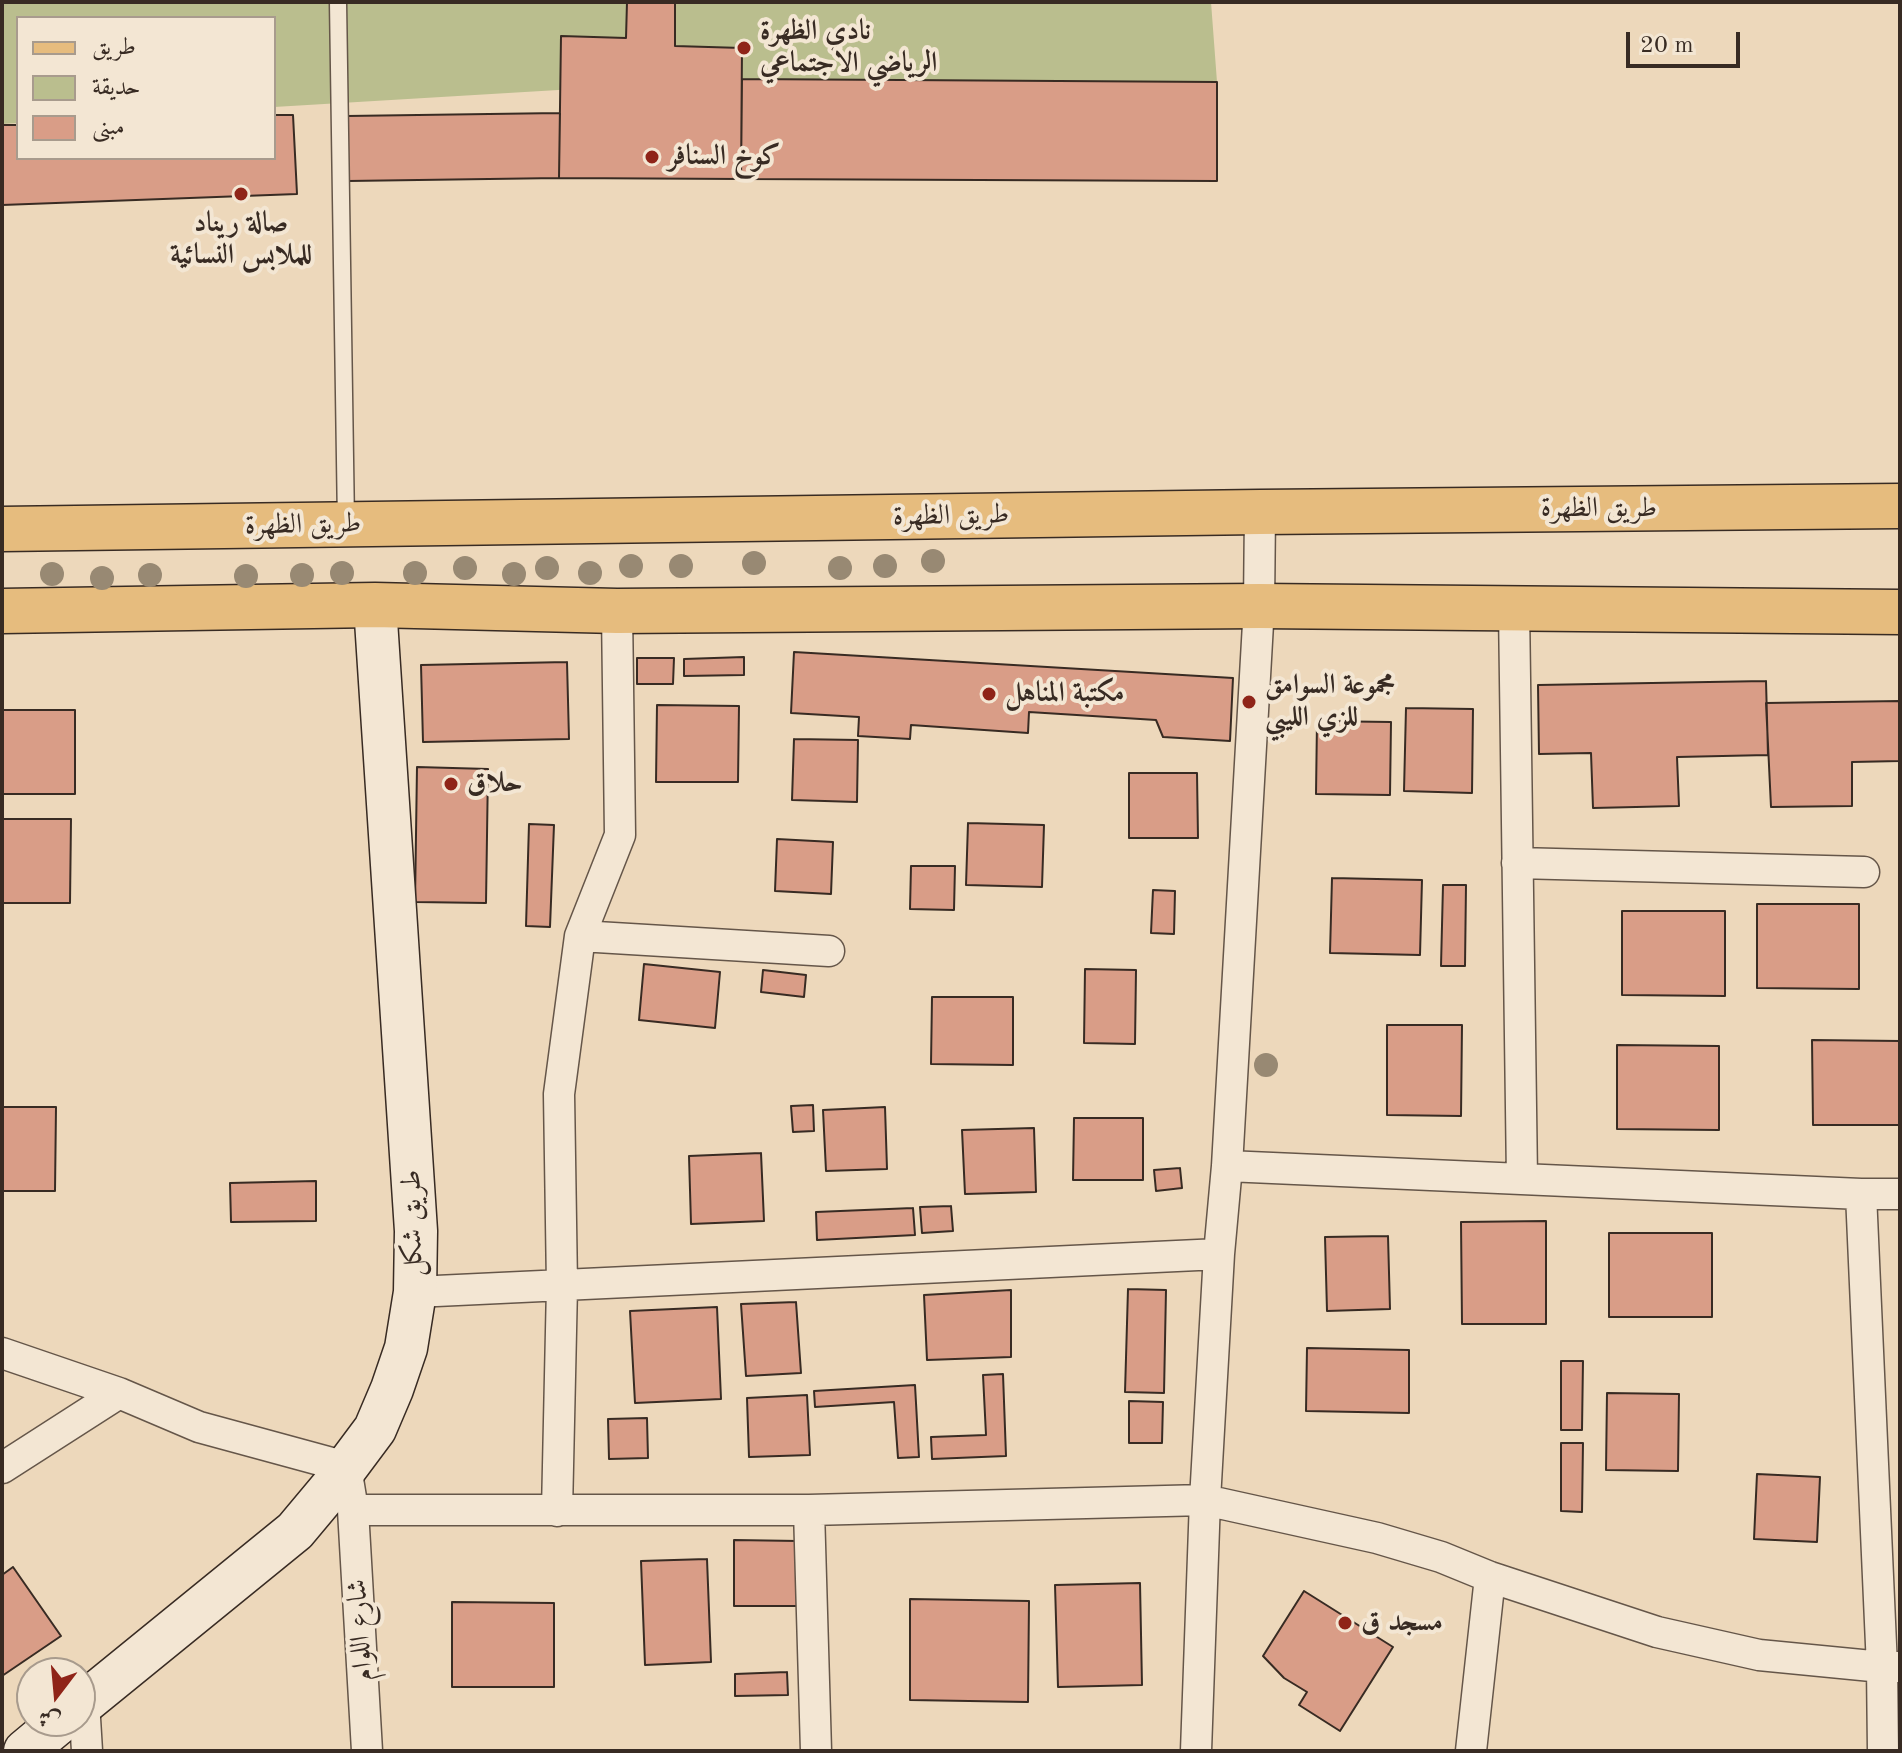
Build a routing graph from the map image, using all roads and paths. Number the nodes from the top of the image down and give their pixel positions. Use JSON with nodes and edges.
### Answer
{"nodes":[{"id":1,"x":338,"y":2,"type":"edge"},
{"id":2,"x":1900,"y":506,"type":"edge"},
{"id":3,"x":1260,"y":512,"type":"junction"},
{"id":4,"x":346,"y":525,"type":"junction"},
{"id":5,"x":2,"y":529,"type":"edge"},
{"id":6,"x":375,"y":605,"type":"junction"},
{"id":7,"x":1259,"y":606,"type":"junction"},
{"id":8,"x":1514,"y":608,"type":"junction"},
{"id":9,"x":2,"y":611,"type":"edge"},
{"id":10,"x":617,"y":611,"type":"junction"},
{"id":11,"x":1900,"y":612,"type":"edge"},
{"id":12,"x":1517,"y":863,"type":"junction"},
{"id":13,"x":1864,"y":872,"type":"dead end"},
{"id":14,"x":580,"y":936,"type":"junction"},
{"id":15,"x":829,"y":951,"type":"dead end"},
{"id":16,"x":1227,"y":1166,"type":"junction"},
{"id":17,"x":1522,"y":1179,"type":"junction"},
{"id":18,"x":1861,"y":1194,"type":"junction"},
{"id":19,"x":1900,"y":1194,"type":"edge"},
{"id":20,"x":1219,"y":1254,"type":"junction"},
{"id":21,"x":562,"y":1286,"type":"junction"},
{"id":22,"x":415,"y":1292,"type":"junction"},
{"id":23,"x":2,"y":1353,"type":"edge"},
{"id":24,"x":119,"y":1393,"type":"junction"},
{"id":25,"x":346,"y":1467,"type":"junction"},
{"id":26,"x":2,"y":1468,"type":"edge"},
{"id":27,"x":1205,"y":1500,"type":"junction"},
{"id":28,"x":353,"y":1510,"type":"junction"},
{"id":29,"x":809,"y":1510,"type":"junction"},
{"id":30,"x":557,"y":1511,"type":"junction"},
{"id":31,"x":1490,"y":1577,"type":"junction"},
{"id":32,"x":1891,"y":1667,"type":"edge"},
{"id":33,"x":96,"y":1693,"type":"edge"},
{"id":34,"x":42,"y":1737,"type":"edge"},
{"id":35,"x":25,"y":1751,"type":"edge"},
{"id":36,"x":367,"y":1751,"type":"edge"},
{"id":37,"x":816,"y":1751,"type":"edge"},
{"id":38,"x":1196,"y":1751,"type":"edge"},
{"id":39,"x":1471,"y":1751,"type":"edge"},
{"id":40,"x":1883,"y":1751,"type":"edge"}],
"edges":[{"from":1,"to":4,"type":"lane"},
{"from":2,"to":3,"type":"main road","name":"طريق الظهرة"},
{"from":3,"to":4,"type":"main road","name":"طريق الظهرة"},
{"from":3,"to":7,"type":"street"},
{"from":4,"to":5,"type":"main road","name":"طريق الظهرة"},
{"from":6,"to":9,"type":"main road"},
{"from":6,"to":10,"type":"main road"},
{"from":6,"to":22,"type":"main road","name":"طريق شكل"},
{"from":7,"to":8,"type":"main road"},
{"from":7,"to":10,"type":"main road"},
{"from":7,"to":16,"type":"street"},
{"from":8,"to":11,"type":"main road"},
{"from":8,"to":12,"type":"street"},
{"from":10,"to":14,"type":"street"},
{"from":12,"to":13,"type":"street"},
{"from":12,"to":17,"type":"street"},
{"from":14,"to":15,"type":"street"},
{"from":14,"to":21,"type":"street"},
{"from":16,"to":17,"type":"street"},
{"from":16,"to":20,"type":"street"},
{"from":17,"to":18,"type":"street"},
{"from":18,"to":19,"type":"street"},
{"from":18,"to":32,"type":"street"},
{"from":20,"to":21,"type":"street"},
{"from":20,"to":27,"type":"street"},
{"from":21,"to":22,"type":"street"},
{"from":21,"to":30,"type":"street"},
{"from":22,"to":25,"type":"main road","name":"طريق شكل"},
{"from":23,"to":24,"type":"street"},
{"from":24,"to":25,"type":"street"},
{"from":24,"to":26,"type":"street"},
{"from":25,"to":28,"type":"street","name":"شارع اللوام"},
{"from":25,"to":33,"type":"main road","name":"طريق شكل"},
{"from":27,"to":29,"type":"street"},
{"from":27,"to":31,"type":"street"},
{"from":27,"to":38,"type":"street"},
{"from":28,"to":30,"type":"street"},
{"from":28,"to":36,"type":"street","name":"شارع اللوام"},
{"from":29,"to":30,"type":"street"},
{"from":29,"to":37,"type":"street"},
{"from":31,"to":32,"type":"street"},
{"from":31,"to":39,"type":"street"},
{"from":32,"to":40,"type":"street"},
{"from":34,"to":35,"type":"main road","name":"طريق شكل"}]}
